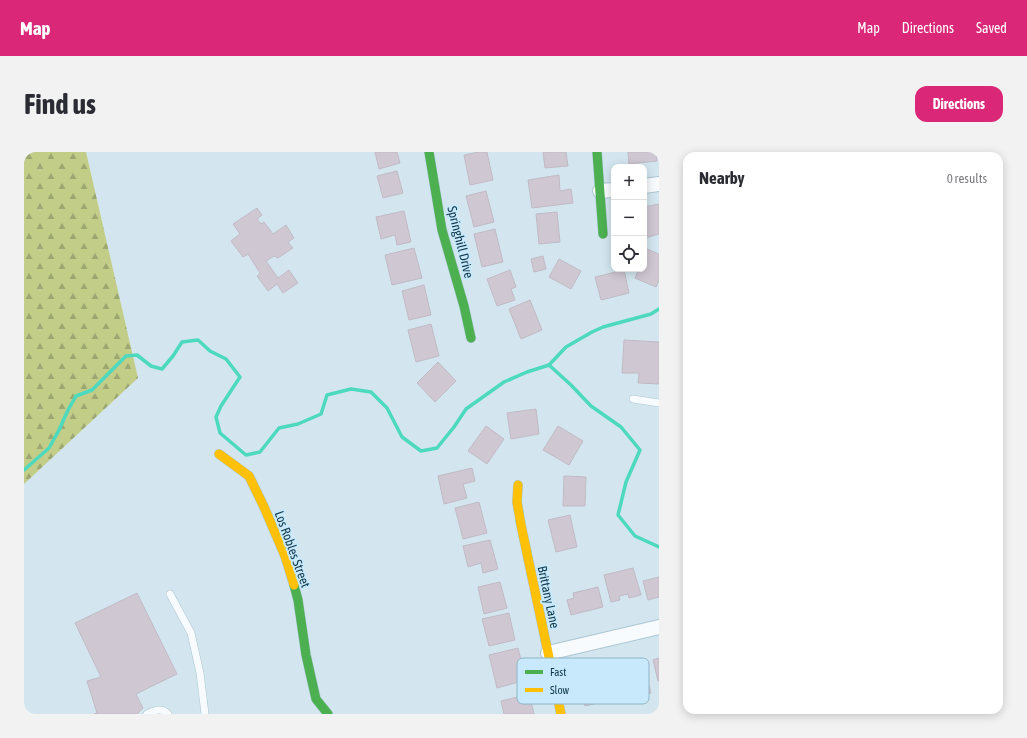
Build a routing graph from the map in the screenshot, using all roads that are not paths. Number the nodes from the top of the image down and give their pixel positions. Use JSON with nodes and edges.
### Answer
{"nodes":[{"id":1,"x":429,"y":152,"type":"edge"},
{"id":2,"x":597,"y":152,"type":"edge"},
{"id":3,"x":659,"y":184,"type":"edge"},
{"id":4,"x":647,"y":186,"type":"edge"},
{"id":5,"x":611,"y":190,"type":"edge"},
{"id":6,"x":600,"y":191,"type":"junction"},
{"id":7,"x":603,"y":234,"type":"dead end"},
{"id":8,"x":471,"y":338,"type":"dead end"},
{"id":9,"x":633,"y":399,"type":"dead end"},
{"id":10,"x":659,"y":403,"type":"edge"},
{"id":11,"x":219,"y":454,"type":"dead end"},
{"id":12,"x":518,"y":485,"type":"dead end"},
{"id":13,"x":170,"y":594,"type":"dead end"},
{"id":14,"x":659,"y":627,"type":"edge"},
{"id":15,"x":548,"y":653,"type":"junction"},
{"id":16,"x":549,"y":658,"type":"edge"},
{"id":17,"x":559,"y":704,"type":"edge"},
{"id":18,"x":147,"y":714,"type":"edge"},
{"id":19,"x":168,"y":714,"type":"edge"},
{"id":20,"x":206,"y":714,"type":"edge"},
{"id":21,"x":328,"y":714,"type":"edge"},
{"id":22,"x":561,"y":714,"type":"edge"}],
"edges":[{"from":1,"to":8,"type":"street","name":"Springhill Drive"},
{"from":2,"to":6,"type":"street"},
{"from":3,"to":4,"type":"street"},
{"from":5,"to":6,"type":"street"},
{"from":6,"to":7,"type":"street"},
{"from":9,"to":10,"type":"lane"},
{"from":11,"to":21,"type":"street","name":"Los Robles Street"},
{"from":12,"to":15,"type":"street","name":"Brittany Lane"},
{"from":13,"to":20,"type":"lane"},
{"from":14,"to":15,"type":"street"},
{"from":15,"to":16,"type":"street","name":"Brittany Lane"},
{"from":17,"to":22,"type":"street","name":"Brittany Lane"},
{"from":18,"to":19,"type":"lane"}]}
